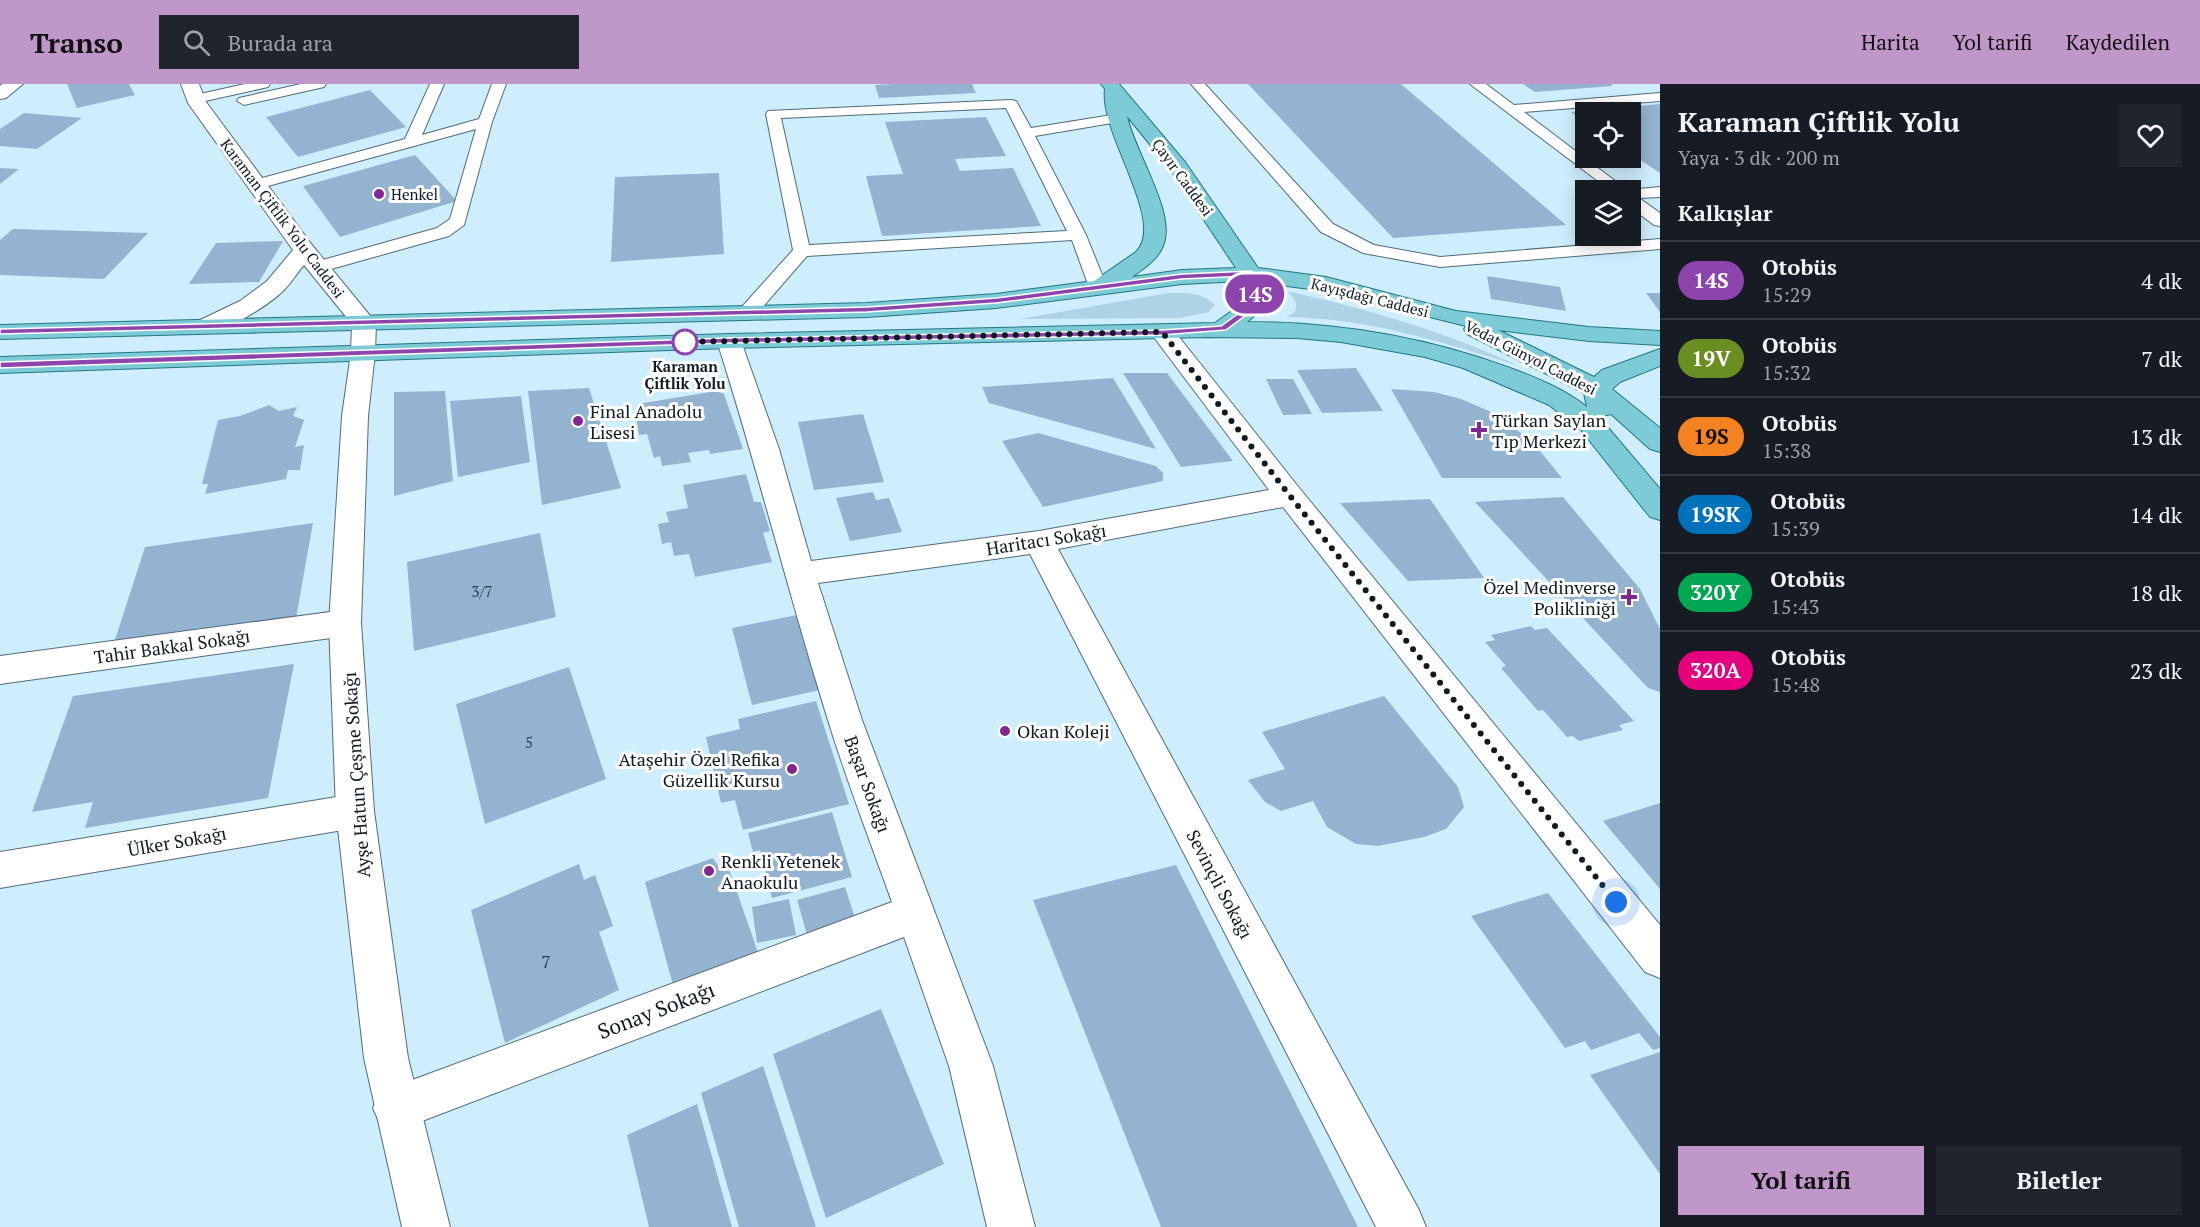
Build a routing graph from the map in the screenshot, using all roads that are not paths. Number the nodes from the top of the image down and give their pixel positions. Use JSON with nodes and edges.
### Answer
{"nodes":[{"id":1,"x":14,"y":84,"type":"edge"},
{"id":2,"x":263,"y":84,"type":"edge"},
{"id":3,"x":319,"y":84,"type":"edge"},
{"id":4,"x":437,"y":84,"type":"edge"},
{"id":5,"x":500,"y":84,"type":"edge"},
{"id":6,"x":1198,"y":84,"type":"edge"},
{"id":7,"x":1477,"y":84,"type":"edge"},
{"id":8,"x":1111,"y":85,"type":"edge"},
{"id":9,"x":193,"y":92,"type":"edge"},
{"id":10,"x":0,"y":94,"type":"edge"},
{"id":11,"x":1660,"y":97,"type":"edge"},
{"id":12,"x":244,"y":102,"type":"dead end"},
{"id":13,"x":1510,"y":109,"type":"junction"},
{"id":14,"x":1118,"y":118,"type":"junction"},
{"id":15,"x":485,"y":122,"type":"junction"},
{"id":16,"x":1026,"y":133,"type":"junction"},
{"id":17,"x":411,"y":143,"type":"junction"},
{"id":18,"x":1606,"y":180,"type":"edge"},
{"id":19,"x":256,"y":184,"type":"junction"},
{"id":20,"x":1660,"y":192,"type":"edge"},
{"id":21,"x":1641,"y":193,"type":"edge"},
{"id":22,"x":1641,"y":207,"type":"edge"},
{"id":23,"x":1660,"y":222,"type":"edge"},
{"id":24,"x":1078,"y":235,"type":"junction"},
{"id":25,"x":1660,"y":244,"type":"edge"},
{"id":26,"x":802,"y":251,"type":"junction"},
{"id":27,"x":311,"y":259,"type":"junction"},
{"id":28,"x":1251,"y":274,"type":"junction"},
{"id":29,"x":1098,"y":287,"type":"junction"},
{"id":30,"x":1455,"y":318,"type":"junction"},
{"id":31,"x":205,"y":327,"type":"junction"},
{"id":32,"x":738,"y":327,"type":"junction"},
{"id":33,"x":1223,"y":328,"type":"junction"},
{"id":34,"x":0,"y":332,"type":"edge"},
{"id":35,"x":1162,"y":332,"type":"junction"},
{"id":36,"x":364,"y":338,"type":"junction"},
{"id":37,"x":1660,"y":338,"type":"edge"},
{"id":38,"x":1660,"y":357,"type":"edge"},
{"id":39,"x":0,"y":365,"type":"edge"},
{"id":40,"x":1596,"y":389,"type":"junction"},
{"id":41,"x":1660,"y":443,"type":"edge"},
{"id":42,"x":1627,"y":465,"type":"junction"},
{"id":43,"x":1290,"y":496,"type":"junction"},
{"id":44,"x":1660,"y":510,"type":"edge"},
{"id":45,"x":1039,"y":542,"type":"junction"},
{"id":46,"x":801,"y":574,"type":"junction"},
{"id":47,"x":345,"y":623,"type":"junction"},
{"id":48,"x":0,"y":670,"type":"edge"},
{"id":49,"x":354,"y":811,"type":"junction"},
{"id":50,"x":0,"y":870,"type":"edge"},
{"id":51,"x":915,"y":913,"type":"junction"},
{"id":52,"x":1660,"y":957,"type":"edge"},
{"id":53,"x":396,"y":1108,"type":"junction"},
{"id":54,"x":426,"y":1227,"type":"edge"},
{"id":55,"x":1011,"y":1227,"type":"edge"},
{"id":56,"x":1401,"y":1227,"type":"edge"}],
"edges":[{"from":1,"to":10,"type":"street"},
{"from":2,"to":9,"type":"lane"},
{"from":3,"to":12,"type":"lane"},
{"from":4,"to":17,"type":"lane"},
{"from":5,"to":15,"type":"lane"},
{"from":6,"to":25,"type":"lane"},
{"from":7,"to":13,"type":"lane"},
{"from":8,"to":14,"type":"main road"},
{"from":8,"to":28,"type":"main road","name":"Çayır Caddesi"},
{"from":9,"to":19,"type":"street","name":"Karaman Çiftlik Yolu Caddesi"},
{"from":11,"to":13,"type":"lane"},
{"from":13,"to":18,"type":"lane"},
{"from":14,"to":16,"type":"lane"},
{"from":14,"to":29,"type":"main road"},
{"from":15,"to":17,"type":"lane"},
{"from":15,"to":27,"type":"lane"},
{"from":16,"to":24,"type":"lane"},
{"from":16,"to":26,"type":"lane"},
{"from":17,"to":19,"type":"lane"},
{"from":19,"to":27,"type":"street","name":"Karaman Çiftlik Yolu Caddesi"},
{"from":20,"to":21,"type":"lane"},
{"from":22,"to":23,"type":"lane"},
{"from":24,"to":26,"type":"lane"},
{"from":24,"to":29,"type":"lane"},
{"from":26,"to":32,"type":"lane"},
{"from":27,"to":31,"type":"street"},
{"from":27,"to":36,"type":"street","name":"Karaman Çiftlik Yolu Caddesi"},
{"from":28,"to":29,"type":"main road","name":"Kayışdağı Caddesi"},
{"from":28,"to":30,"type":"main road","name":"Kayışdağı Caddesi"},
{"from":28,"to":33,"type":"main road"},
{"from":29,"to":32,"type":"main road","name":"Kayışdağı Caddesi"},
{"from":30,"to":37,"type":"main road","name":"Kayışdağı Caddesi"},
{"from":30,"to":40,"type":"main road","name":"Vedat Günyol Caddesi"},
{"from":31,"to":34,"type":"main road","name":"Kayışdağı Caddesi"},
{"from":31,"to":36,"type":"main road","name":"Kayışdağı Caddesi"},
{"from":32,"to":35,"type":"main road","name":"Kayışdağı Caddesi"},
{"from":32,"to":36,"type":"main road","name":"Kayışdağı Caddesi"},
{"from":32,"to":36,"type":"main road","name":"Kayışdağı Caddesi"},
{"from":32,"to":46,"type":"street","name":"Başar Sokağı"},
{"from":33,"to":35,"type":"main road","name":"Kayışdağı Caddesi"},
{"from":33,"to":42,"type":"main road","name":"Kayışdağı Caddesi"},
{"from":35,"to":43,"type":"street"},
{"from":36,"to":39,"type":"main road","name":"Kayışdağı Caddesi"},
{"from":36,"to":47,"type":"street","name":"Ayşe Hatun Çeşme Sokağı"},
{"from":38,"to":40,"type":"main road"},
{"from":40,"to":41,"type":"main road","name":"Vedat Günyol Caddesi"},
{"from":40,"to":42,"type":"main road"},
{"from":42,"to":44,"type":"main road"},
{"from":43,"to":45,"type":"street","name":"Haritacı Sokağı"},
{"from":43,"to":52,"type":"street"},
{"from":45,"to":46,"type":"street","name":"Haritacı Sokağı"},
{"from":45,"to":56,"type":"street","name":"Sevinçli Sokağı"},
{"from":46,"to":51,"type":"street","name":"Başar Sokağı"},
{"from":47,"to":48,"type":"street","name":"Tahir Bakkal Sokağı"},
{"from":47,"to":49,"type":"street","name":"Ayşe Hatun Çeşme Sokağı"},
{"from":49,"to":50,"type":"street","name":"Ülker Sokağı"},
{"from":49,"to":53,"type":"street","name":"Ayşe Hatun Çeşme Sokağı"},
{"from":51,"to":53,"type":"street","name":"Sonay Sokağı"},
{"from":51,"to":55,"type":"street","name":"Başar Sokağı"},
{"from":53,"to":54,"type":"street","name":"Ayşe Hatun Çeşme Sokağı"}]}
